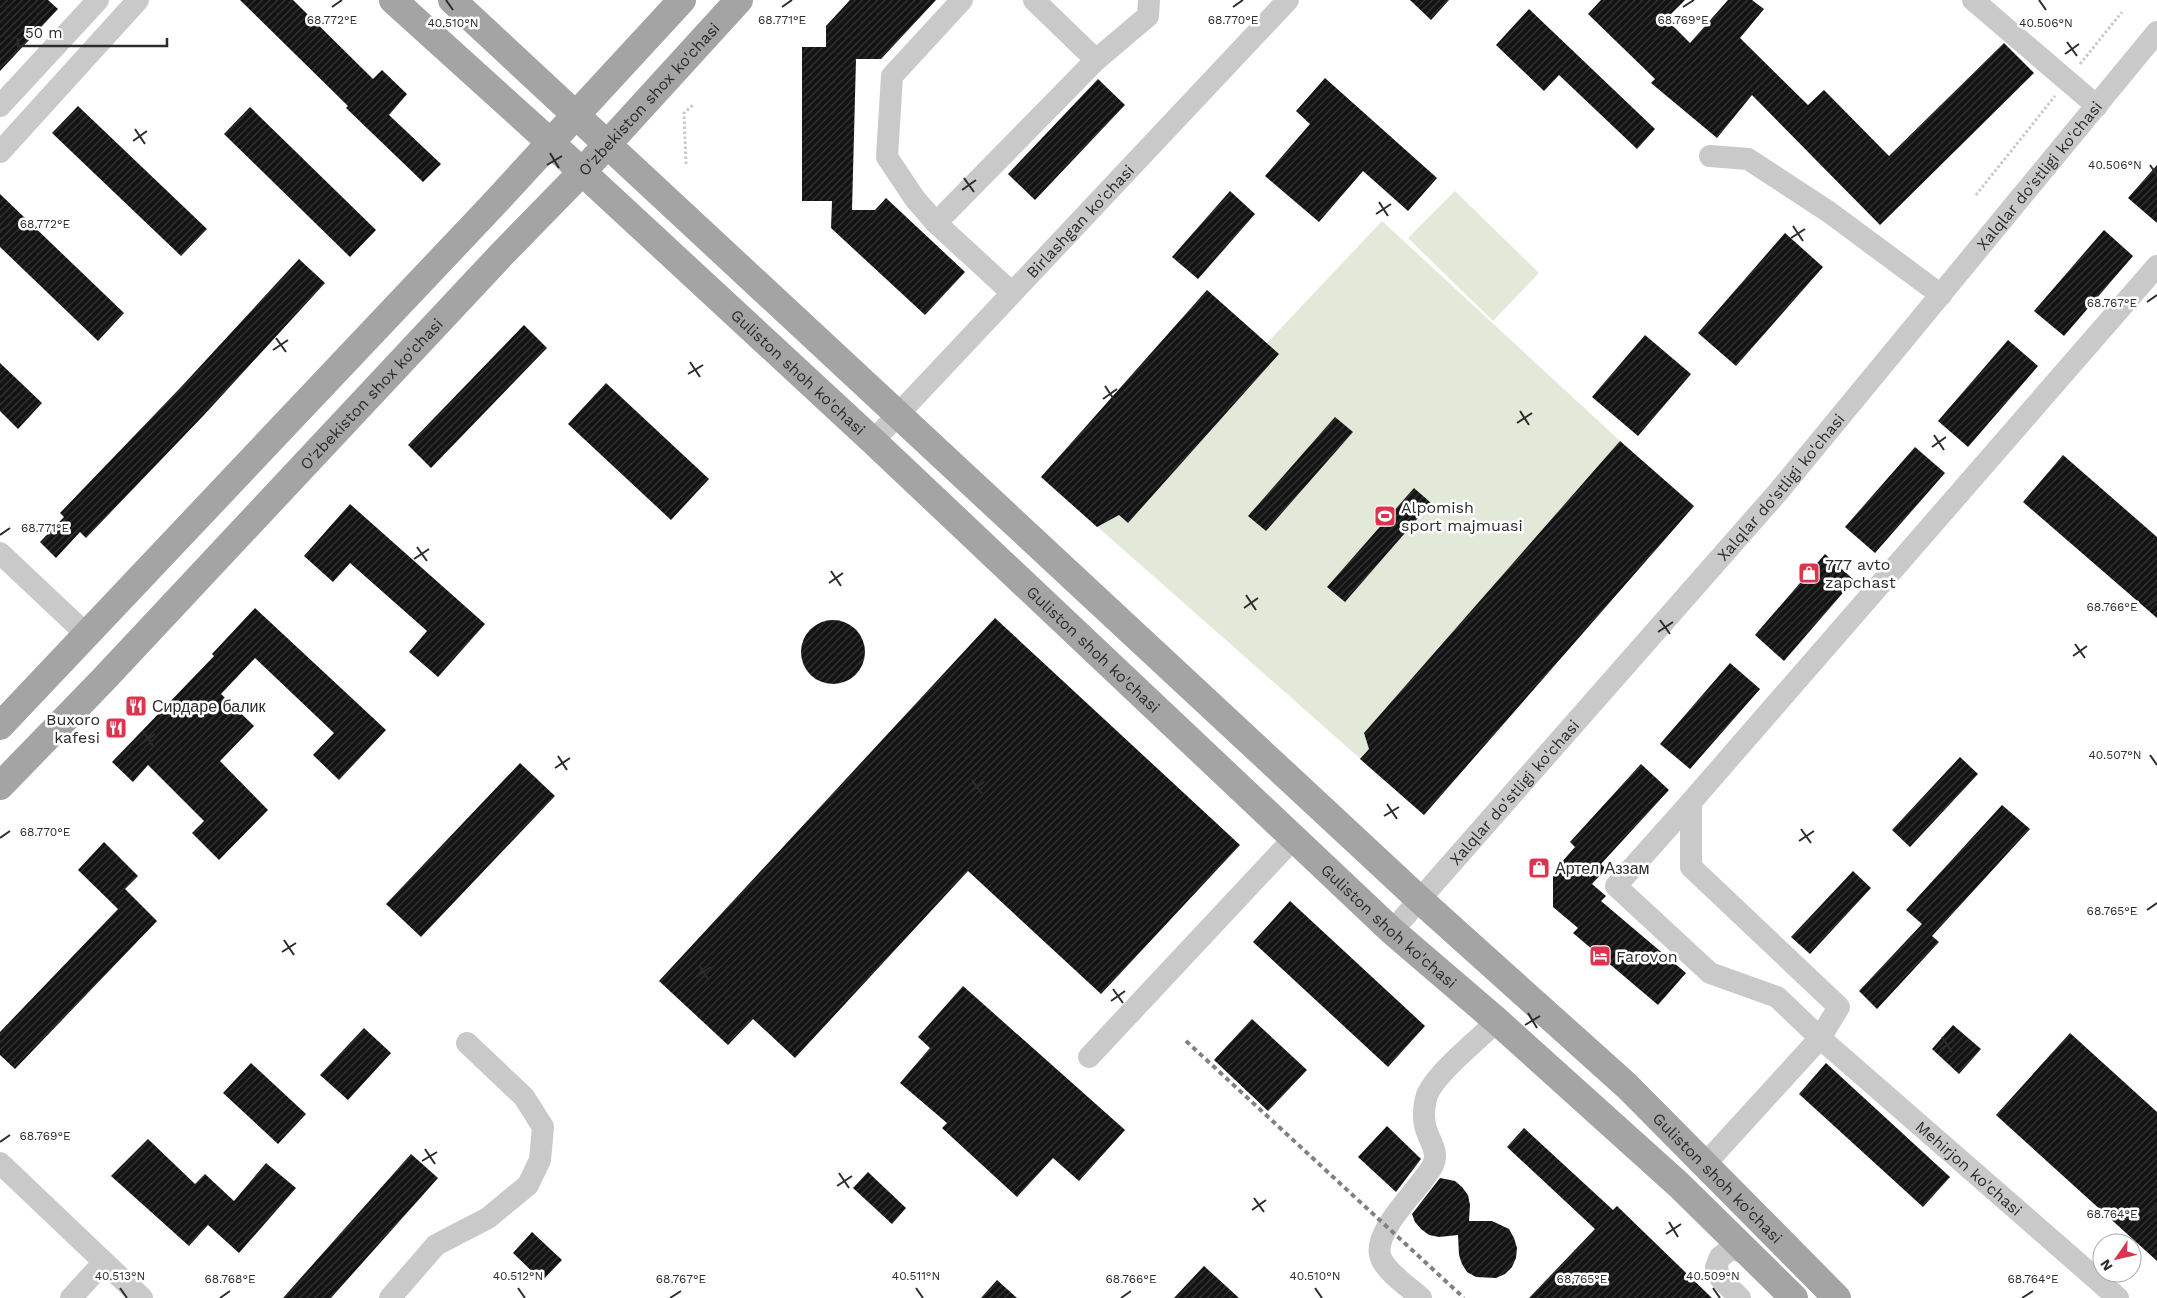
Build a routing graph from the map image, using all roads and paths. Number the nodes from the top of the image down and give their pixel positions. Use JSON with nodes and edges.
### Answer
{"nodes":[{"id":1,"x":98,"y":0,"type":"edge"},
{"id":2,"x":138,"y":0,"type":"edge"},
{"id":3,"x":393,"y":0,"type":"edge"},
{"id":4,"x":452,"y":0,"type":"edge"},
{"id":5,"x":682,"y":0,"type":"edge"},
{"id":6,"x":739,"y":0,"type":"edge"},
{"id":7,"x":962,"y":0,"type":"edge"},
{"id":8,"x":1034,"y":0,"type":"edge"},
{"id":9,"x":1149,"y":0,"type":"edge"},
{"id":10,"x":1288,"y":0,"type":"edge"},
{"id":11,"x":1973,"y":0,"type":"edge"},
{"id":12,"x":2122,"y":12,"type":"dead end"},
{"id":13,"x":2156,"y":36,"type":"edge"},
{"id":14,"x":1096,"y":60,"type":"junction"},
{"id":15,"x":621,"y":66,"type":"junction"},
{"id":16,"x":2067,"y":80,"type":"junction"},
{"id":17,"x":652,"y":94,"type":"junction"},
{"id":18,"x":694,"y":104,"type":"dead end"},
{"id":19,"x":0,"y":106,"type":"edge"},
{"id":20,"x":2097,"y":106,"type":"junction"},
{"id":21,"x":576,"y":115,"type":"junction"},
{"id":22,"x":551,"y":143,"type":"junction"},
{"id":23,"x":608,"y":144,"type":"junction"},
{"id":24,"x":0,"y":152,"type":"edge"},
{"id":25,"x":1710,"y":156,"type":"dead end"},
{"id":26,"x":686,"y":164,"type":"dead end"},
{"id":27,"x":582,"y":172,"type":"junction"},
{"id":28,"x":502,"y":195,"type":"junction"},
{"id":29,"x":1976,"y":195,"type":"dead end"},
{"id":30,"x":936,"y":223,"type":"junction"},
{"id":31,"x":531,"y":224,"type":"junction"},
{"id":32,"x":2157,"y":266,"type":"edge"},
{"id":33,"x":1011,"y":292,"type":"junction"},
{"id":34,"x":1942,"y":295,"type":"junction"},
{"id":35,"x":898,"y":413,"type":"junction"},
{"id":36,"x":873,"y":441,"type":"junction"},
{"id":37,"x":0,"y":553,"type":"edge"},
{"id":38,"x":86,"y":634,"type":"junction"},
{"id":39,"x":0,"y":726,"type":"edge"},
{"id":40,"x":0,"y":786,"type":"edge"},
{"id":41,"x":1691,"y":802,"type":"junction"},
{"id":42,"x":1294,"y":838,"type":"junction"},
{"id":43,"x":1420,"y":900,"type":"junction"},
{"id":44,"x":1392,"y":931,"type":"junction"},
{"id":45,"x":1497,"y":1021,"type":"junction"},
{"id":46,"x":1820,"y":1038,"type":"junction"},
{"id":47,"x":467,"y":1043,"type":"dead end"},
{"id":48,"x":1089,"y":1057,"type":"dead end"},
{"id":49,"x":0,"y":1163,"type":"edge"},
{"id":50,"x":1706,"y":1163,"type":"junction"},
{"id":51,"x":1748,"y":1252,"type":"junction"},
{"id":52,"x":104,"y":1262,"type":"junction"},
{"id":53,"x":71,"y":1298,"type":"edge"},
{"id":54,"x":142,"y":1298,"type":"edge"},
{"id":55,"x":390,"y":1298,"type":"edge"},
{"id":56,"x":1421,"y":1298,"type":"edge"},
{"id":57,"x":1740,"y":1298,"type":"edge"},
{"id":58,"x":1794,"y":1298,"type":"edge"},
{"id":59,"x":1837,"y":1298,"type":"edge"},
{"id":60,"x":2118,"y":1298,"type":"edge"}],
"edges":[{"from":1,"to":19,"type":"street"},
{"from":2,"to":24,"type":"street"},
{"from":3,"to":22,"type":"main road","name":"Guliston shoh ko'chasi"},
{"from":4,"to":21,"type":"main road","name":"Guliston shoh ko'chasi"},
{"from":5,"to":15,"type":"main road"},
{"from":6,"to":17,"type":"main road","name":"O'zbekiston shox ko'chasi"},
{"from":7,"to":30,"type":"street"},
{"from":8,"to":14,"type":"street"},
{"from":9,"to":14,"type":"street"},
{"from":10,"to":33,"type":"street","name":"Birlashgan ko'chasi"},
{"from":11,"to":16,"type":"street"},
{"from":12,"to":16,"type":"path"},
{"from":13,"to":20,"type":"street","name":"Xalqlar do'stligi ko'chasi"},
{"from":14,"to":30,"type":"street"},
{"from":15,"to":17,"type":"main road"},
{"from":15,"to":21,"type":"main road"},
{"from":16,"to":20,"type":"street"},
{"from":16,"to":29,"type":"path"},
{"from":17,"to":23,"type":"main road","name":"O'zbekiston shox ko'chasi"},
{"from":18,"to":26,"type":"path"},
{"from":20,"to":34,"type":"street","name":"Xalqlar do'stligi ko'chasi"},
{"from":21,"to":22,"type":"main road"},
{"from":21,"to":23,"type":"main road","name":"Guliston shoh ko'chasi"},
{"from":22,"to":27,"type":"main road","name":"Guliston shoh ko'chasi"},
{"from":22,"to":28,"type":"main road"},
{"from":23,"to":27,"type":"main road","name":"O'zbekiston shox ko'chasi"},
{"from":23,"to":35,"type":"main road","name":"Guliston shoh ko'chasi"},
{"from":25,"to":34,"type":"street"},
{"from":27,"to":31,"type":"main road","name":"O'zbekiston shox ko'chasi"},
{"from":27,"to":36,"type":"main road","name":"Guliston shoh ko'chasi"},
{"from":28,"to":31,"type":"main road"},
{"from":28,"to":38,"type":"main road"},
{"from":30,"to":33,"type":"street"},
{"from":31,"to":40,"type":"main road","name":"O'zbekiston shox ko'chasi"},
{"from":32,"to":41,"type":"street"},
{"from":33,"to":35,"type":"street","name":"Birlashgan ko'chasi"},
{"from":34,"to":43,"type":"street","name":"Xalqlar do'stligi ko'chasi"},
{"from":35,"to":36,"type":"street","name":"Birlashgan ko'chasi"},
{"from":35,"to":43,"type":"main road","name":"Guliston shoh ko'chasi"},
{"from":36,"to":42,"type":"main road","name":"Guliston shoh ko'chasi"},
{"from":37,"to":38,"type":"street"},
{"from":38,"to":39,"type":"main road"},
{"from":41,"to":46,"type":"street"},
{"from":41,"to":46,"type":"street","name":"Mehirjon ko'chasi"},
{"from":42,"to":44,"type":"main road","name":"Guliston shoh ko'chasi"},
{"from":42,"to":48,"type":"street"},
{"from":43,"to":44,"type":"street","name":"Xalqlar do'stligi ko'chasi"},
{"from":43,"to":50,"type":"main road","name":"Guliston shoh ko'chasi"},
{"from":44,"to":45,"type":"main road","name":"Guliston shoh ko'chasi"},
{"from":45,"to":51,"type":"main road","name":"Guliston shoh ko'chasi"},
{"from":45,"to":56,"type":"street"},
{"from":46,"to":50,"type":"street"},
{"from":46,"to":60,"type":"street","name":"Mehirjon ko'chasi"},
{"from":47,"to":55,"type":"street"},
{"from":49,"to":52,"type":"street"},
{"from":50,"to":59,"type":"main road","name":"Guliston shoh ko'chasi"},
{"from":51,"to":57,"type":"street"},
{"from":51,"to":58,"type":"main road","name":"Guliston shoh ko'chasi"},
{"from":52,"to":53,"type":"street"},
{"from":52,"to":54,"type":"street"}]}
